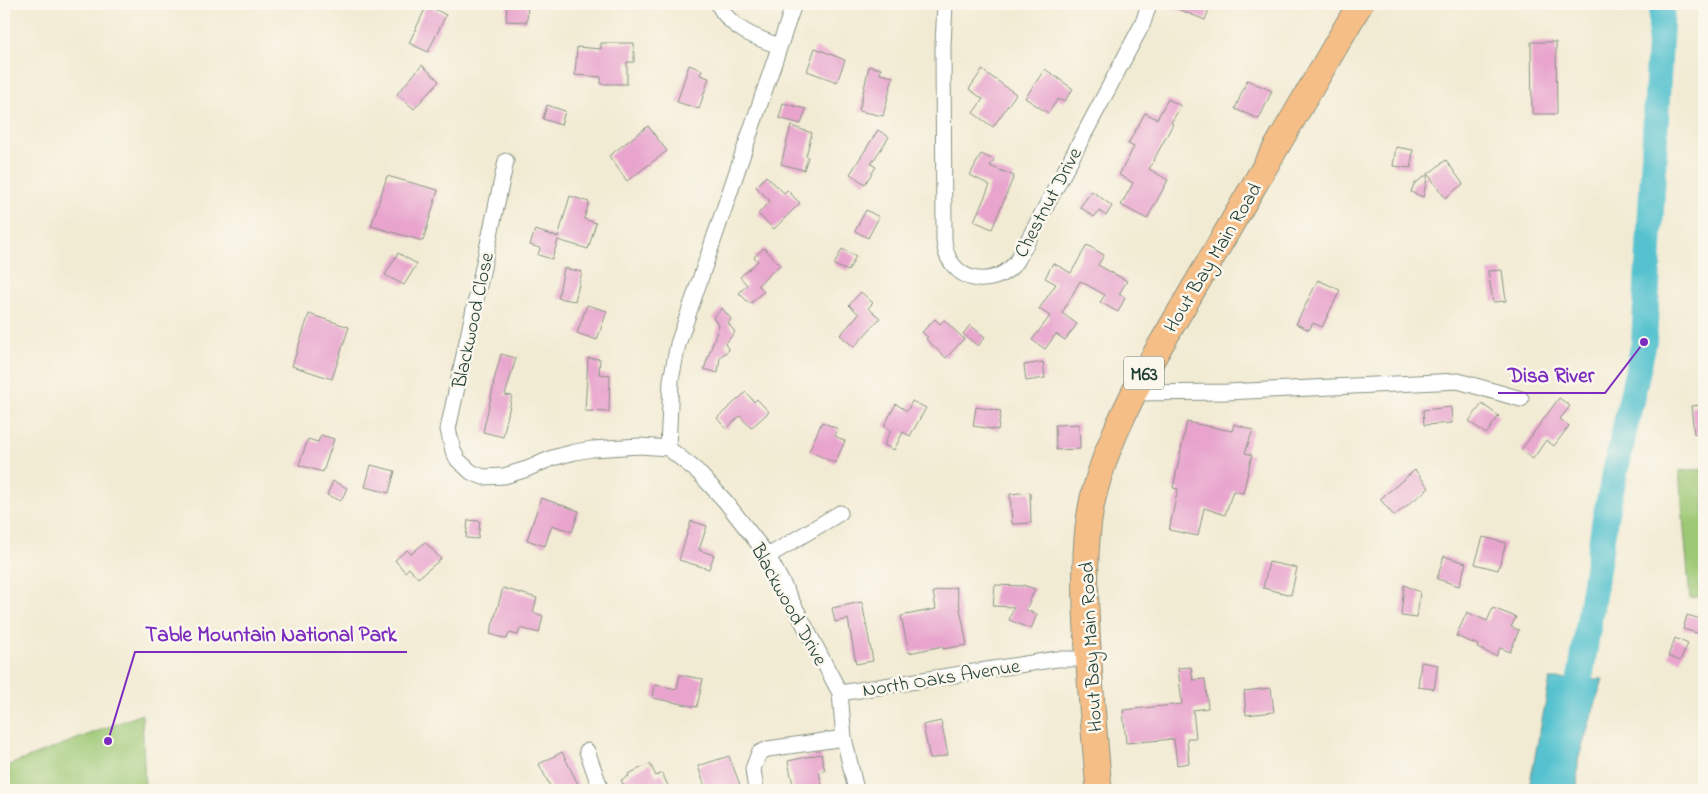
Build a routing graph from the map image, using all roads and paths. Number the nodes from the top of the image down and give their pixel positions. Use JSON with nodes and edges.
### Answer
{"nodes":[{"id":1,"x":718,"y":4,"type":"edge"},
{"id":2,"x":794,"y":4,"type":"edge"},
{"id":3,"x":945,"y":4,"type":"edge"},
{"id":4,"x":1149,"y":4,"type":"edge"},
{"id":5,"x":1360,"y":4,"type":"edge"},
{"id":6,"x":779,"y":46,"type":"junction"},
{"id":7,"x":506,"y":161,"type":"dead end"},
{"id":8,"x":1133,"y":394,"type":"junction"},
{"id":9,"x":1521,"y":399,"type":"dead end"},
{"id":10,"x":668,"y":448,"type":"junction"},
{"id":11,"x":840,"y":513,"type":"dead end"},
{"id":12,"x":768,"y":556,"type":"junction"},
{"id":13,"x":1087,"y":659,"type":"junction"},
{"id":14,"x":840,"y":693,"type":"junction"},
{"id":15,"x":844,"y":738,"type":"junction"},
{"id":16,"x":587,"y":751,"type":"dead end"},
{"id":17,"x":601,"y":790,"type":"edge"},
{"id":18,"x":756,"y":790,"type":"edge"},
{"id":19,"x":856,"y":790,"type":"edge"},
{"id":20,"x":1099,"y":790,"type":"edge"}],
"edges":[{"from":1,"to":6,"type":"street"},
{"from":2,"to":6,"type":"street"},
{"from":3,"to":4,"type":"street","name":"Chestnut Drive"},
{"from":5,"to":8,"type":"main road","name":"Hout Bay Main Road","number":"M63"},
{"from":6,"to":10,"type":"street"},
{"from":7,"to":10,"type":"street","name":"Blackwood Close"},
{"from":8,"to":9,"type":"street"},
{"from":8,"to":13,"type":"main road","name":"Hout Bay Main Road","number":"M63"},
{"from":10,"to":12,"type":"street","name":"Blackwood Drive"},
{"from":11,"to":12,"type":"street"},
{"from":12,"to":14,"type":"street","name":"Blackwood Drive"},
{"from":13,"to":14,"type":"street","name":"North Oaks Avenue"},
{"from":13,"to":20,"type":"main road","name":"Hout Bay Main Road","number":"M63"},
{"from":14,"to":15,"type":"street","name":"North Oaks Avenue"},
{"from":15,"to":18,"type":"street"},
{"from":15,"to":19,"type":"street","name":"North Oaks Avenue"},
{"from":16,"to":17,"type":"street"}]}
